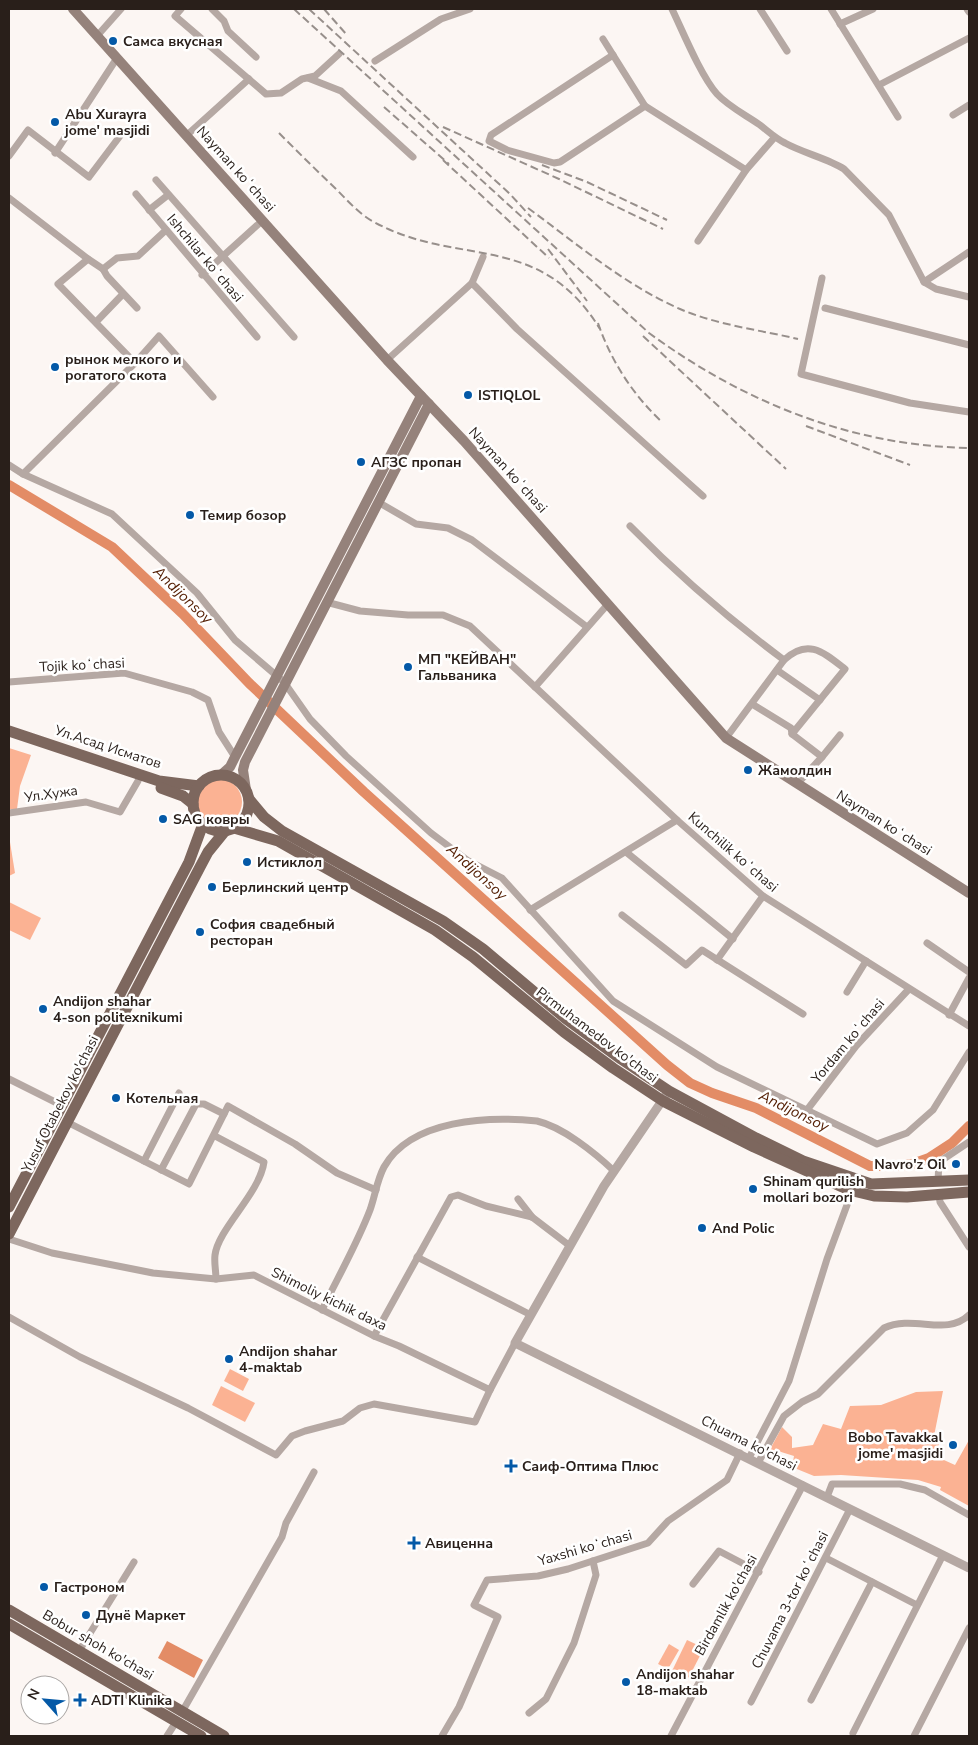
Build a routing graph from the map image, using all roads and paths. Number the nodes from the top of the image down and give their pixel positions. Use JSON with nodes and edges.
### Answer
{"nodes":[{"id":1,"x":73,"y":9,"type":"edge"},
{"id":2,"x":121,"y":9,"type":"edge"},
{"id":3,"x":170,"y":9,"type":"edge"},
{"id":4,"x":181,"y":9,"type":"edge"},
{"id":5,"x":212,"y":9,"type":"edge"},
{"id":6,"x":470,"y":9,"type":"edge"},
{"id":7,"x":672,"y":9,"type":"edge"},
{"id":8,"x":760,"y":9,"type":"edge"},
{"id":9,"x":831,"y":9,"type":"edge"},
{"id":10,"x":873,"y":9,"type":"edge"},
{"id":11,"x":175,"y":16,"type":"junction"},
{"id":12,"x":840,"y":24,"type":"junction"},
{"id":13,"x":97,"y":36,"type":"junction"},
{"id":14,"x":969,"y":38,"type":"edge"},
{"id":15,"x":603,"y":39,"type":"dead end"},
{"id":16,"x":787,"y":51,"type":"dead end"},
{"id":17,"x":339,"y":54,"type":"dead end"},
{"id":18,"x":613,"y":55,"type":"junction"},
{"id":19,"x":256,"y":57,"type":"dead end"},
{"id":20,"x":117,"y":58,"type":"junction"},
{"id":21,"x":375,"y":61,"type":"dead end"},
{"id":22,"x":308,"y":78,"type":"junction"},
{"id":23,"x":249,"y":79,"type":"junction"},
{"id":24,"x":879,"y":86,"type":"junction"},
{"id":25,"x":969,"y":105,"type":"edge"},
{"id":26,"x":646,"y":106,"type":"junction"},
{"id":27,"x":953,"y":115,"type":"dead end"},
{"id":28,"x":898,"y":117,"type":"dead end"},
{"id":29,"x":187,"y":134,"type":"junction"},
{"id":30,"x":120,"y":136,"type":"dead end"},
{"id":31,"x":774,"y":138,"type":"junction"},
{"id":32,"x":55,"y":153,"type":"junction"},
{"id":33,"x":9,"y":156,"type":"edge"},
{"id":34,"x":413,"y":157,"type":"dead end"},
{"id":35,"x":746,"y":170,"type":"junction"},
{"id":36,"x":156,"y":180,"type":"dead end"},
{"id":37,"x":136,"y":194,"type":"dead end"},
{"id":38,"x":168,"y":195,"type":"junction"},
{"id":39,"x":9,"y":198,"type":"edge"},
{"id":40,"x":149,"y":210,"type":"junction"},
{"id":41,"x":263,"y":220,"type":"junction"},
{"id":42,"x":166,"y":230,"type":"junction"},
{"id":43,"x":698,"y":241,"type":"dead end"},
{"id":44,"x":969,"y":252,"type":"edge"},
{"id":45,"x":223,"y":256,"type":"junction"},
{"id":46,"x":483,"y":257,"type":"dead end"},
{"id":47,"x":88,"y":259,"type":"junction"},
{"id":48,"x":104,"y":269,"type":"junction"},
{"id":49,"x":202,"y":275,"type":"junction"},
{"id":50,"x":822,"y":278,"type":"dead end"},
{"id":51,"x":924,"y":282,"type":"junction"},
{"id":52,"x":472,"y":283,"type":"junction"},
{"id":53,"x":123,"y":294,"type":"junction"},
{"id":54,"x":969,"y":297,"type":"edge"},
{"id":55,"x":137,"y":308,"type":"dead end"},
{"id":56,"x":825,"y":308,"type":"dead end"},
{"id":57,"x":96,"y":322,"type":"junction"},
{"id":58,"x":257,"y":337,"type":"dead end"},
{"id":59,"x":294,"y":337,"type":"dead end"},
{"id":60,"x":969,"y":345,"type":"edge"},
{"id":61,"x":387,"y":360,"type":"junction"},
{"id":62,"x":135,"y":363,"type":"junction"},
{"id":63,"x":213,"y":396,"type":"dead end"},
{"id":64,"x":425,"y":400,"type":"junction"},
{"id":65,"x":969,"y":412,"type":"edge"},
{"id":66,"x":9,"y":465,"type":"edge"},
{"id":67,"x":23,"y":474,"type":"junction"},
{"id":68,"x":703,"y":496,"type":"dead end"},
{"id":69,"x":378,"y":502,"type":"junction"},
{"id":70,"x":630,"y":526,"type":"dead end"},
{"id":71,"x":326,"y":602,"type":"junction"},
{"id":72,"x":608,"y":604,"type":"junction"},
{"id":73,"x":587,"y":627,"type":"junction"},
{"id":74,"x":784,"y":660,"type":"junction"},
{"id":75,"x":777,"y":670,"type":"junction"},
{"id":76,"x":280,"y":679,"type":"junction"},
{"id":77,"x":9,"y":682,"type":"edge"},
{"id":78,"x":535,"y":688,"type":"junction"},
{"id":79,"x":820,"y":700,"type":"junction"},
{"id":80,"x":752,"y":704,"type":"junction"},
{"id":81,"x":261,"y":718,"type":"junction"},
{"id":82,"x":9,"y":730,"type":"edge"},
{"id":83,"x":792,"y":734,"type":"junction"},
{"id":84,"x":840,"y":736,"type":"dead end"},
{"id":85,"x":9,"y":738,"type":"edge"},
{"id":86,"x":726,"y":738,"type":"junction"},
{"id":87,"x":235,"y":757,"type":"junction"},
{"id":88,"x":822,"y":757,"type":"junction"},
{"id":89,"x":98,"y":763,"type":"junction"},
{"id":90,"x":221,"y":775,"type":"junction"},
{"id":91,"x":138,"y":781,"type":"junction"},
{"id":92,"x":796,"y":784,"type":"junction"},
{"id":93,"x":199,"y":786,"type":"junction"},
{"id":94,"x":247,"y":794,"type":"junction"},
{"id":95,"x":193,"y":804,"type":"junction"},
{"id":96,"x":9,"y":813,"type":"edge"},
{"id":97,"x":677,"y":820,"type":"junction"},
{"id":98,"x":202,"y":824,"type":"junction"},
{"id":99,"x":230,"y":829,"type":"junction"},
{"id":100,"x":626,"y":852,"type":"junction"},
{"id":101,"x":969,"y":893,"type":"edge"},
{"id":102,"x":763,"y":896,"type":"junction"},
{"id":103,"x":530,"y":910,"type":"junction"},
{"id":104,"x":622,"y":915,"type":"dead end"},
{"id":105,"x":733,"y":939,"type":"junction"},
{"id":106,"x":927,"y":943,"type":"dead end"},
{"id":107,"x":717,"y":960,"type":"junction"},
{"id":108,"x":866,"y":961,"type":"junction"},
{"id":109,"x":969,"y":972,"type":"edge"},
{"id":110,"x":969,"y":978,"type":"edge"},
{"id":111,"x":909,"y":989,"type":"junction"},
{"id":112,"x":847,"y":992,"type":"dead end"},
{"id":113,"x":803,"y":1014,"type":"dead end"},
{"id":114,"x":949,"y":1015,"type":"junction"},
{"id":115,"x":969,"y":1026,"type":"edge"},
{"id":116,"x":969,"y":1052,"type":"edge"},
{"id":117,"x":9,"y":1079,"type":"edge"},
{"id":118,"x":179,"y":1093,"type":"dead end"},
{"id":119,"x":666,"y":1096,"type":"junction"},
{"id":120,"x":62,"y":1106,"type":"junction"},
{"id":121,"x":807,"y":1110,"type":"junction"},
{"id":122,"x":73,"y":1111,"type":"junction"},
{"id":123,"x":224,"y":1114,"type":"junction"},
{"id":124,"x":67,"y":1122,"type":"junction"},
{"id":125,"x":215,"y":1136,"type":"junction"},
{"id":126,"x":969,"y":1142,"type":"edge"},
{"id":127,"x":144,"y":1162,"type":"junction"},
{"id":128,"x":161,"y":1170,"type":"junction"},
{"id":129,"x":614,"y":1171,"type":"junction"},
{"id":130,"x":969,"y":1180,"type":"edge"},
{"id":131,"x":938,"y":1182,"type":"junction"},
{"id":132,"x":376,"y":1190,"type":"junction"},
{"id":133,"x":849,"y":1190,"type":"junction"},
{"id":134,"x":969,"y":1192,"type":"edge"},
{"id":135,"x":940,"y":1194,"type":"junction"},
{"id":136,"x":518,"y":1198,"type":"dead end"},
{"id":137,"x":9,"y":1207,"type":"edge"},
{"id":138,"x":532,"y":1217,"type":"junction"},
{"id":139,"x":9,"y":1234,"type":"edge"},
{"id":140,"x":9,"y":1239,"type":"edge"},
{"id":141,"x":570,"y":1246,"type":"junction"},
{"id":142,"x":969,"y":1247,"type":"edge"},
{"id":143,"x":417,"y":1258,"type":"junction"},
{"id":144,"x":216,"y":1279,"type":"junction"},
{"id":145,"x":322,"y":1310,"type":"junction"},
{"id":146,"x":531,"y":1315,"type":"junction"},
{"id":147,"x":969,"y":1315,"type":"edge"},
{"id":148,"x":9,"y":1317,"type":"edge"},
{"id":149,"x":374,"y":1336,"type":"junction"},
{"id":150,"x":515,"y":1343,"type":"junction"},
{"id":151,"x":490,"y":1390,"type":"junction"},
{"id":152,"x":740,"y":1453,"type":"junction"},
{"id":153,"x":749,"y":1458,"type":"junction"},
{"id":154,"x":758,"y":1463,"type":"junction"},
{"id":155,"x":314,"y":1472,"type":"dead end"},
{"id":156,"x":803,"y":1486,"type":"junction"},
{"id":157,"x":827,"y":1497,"type":"junction"},
{"id":158,"x":850,"y":1509,"type":"junction"},
{"id":159,"x":969,"y":1515,"type":"edge"},
{"id":160,"x":943,"y":1555,"type":"junction"},
{"id":161,"x":826,"y":1558,"type":"junction"},
{"id":162,"x":594,"y":1561,"type":"junction"},
{"id":163,"x":134,"y":1562,"type":"dead end"},
{"id":164,"x":969,"y":1568,"type":"edge"},
{"id":165,"x":759,"y":1572,"type":"junction"},
{"id":166,"x":872,"y":1582,"type":"junction"},
{"id":167,"x":693,"y":1584,"type":"dead end"},
{"id":168,"x":918,"y":1605,"type":"junction"},
{"id":169,"x":9,"y":1610,"type":"edge"},
{"id":170,"x":9,"y":1624,"type":"edge"},
{"id":171,"x":969,"y":1630,"type":"edge"},
{"id":172,"x":79,"y":1651,"type":"junction"},
{"id":173,"x":811,"y":1700,"type":"dead end"},
{"id":174,"x":750,"y":1702,"type":"dead end"},
{"id":175,"x":529,"y":1713,"type":"dead end"},
{"id":176,"x":179,"y":1717,"type":"junction"},
{"id":177,"x":852,"y":1733,"type":"dead end"},
{"id":178,"x":167,"y":1736,"type":"edge"},
{"id":179,"x":201,"y":1736,"type":"edge"},
{"id":180,"x":224,"y":1736,"type":"edge"},
{"id":181,"x":442,"y":1736,"type":"edge"},
{"id":182,"x":671,"y":1736,"type":"edge"},
{"id":183,"x":914,"y":1736,"type":"edge"}],
"edges":[{"from":1,"to":13,"type":"main road","name":"Nayman koʻchasi"},
{"from":2,"to":13,"type":"street"},
{"from":3,"to":11,"type":"street"},
{"from":4,"to":11,"type":"street"},
{"from":5,"to":19,"type":"street"},
{"from":6,"to":21,"type":"street"},
{"from":7,"to":31,"type":"street"},
{"from":8,"to":16,"type":"street"},
{"from":9,"to":12,"type":"street"},
{"from":10,"to":12,"type":"street"},
{"from":11,"to":23,"type":"street"},
{"from":12,"to":24,"type":"street"},
{"from":13,"to":20,"type":"main road","name":"Nayman koʻchasi"},
{"from":14,"to":24,"type":"street"},
{"from":15,"to":18,"type":"street"},
{"from":17,"to":22,"type":"street"},
{"from":18,"to":26,"type":"street"},
{"from":18,"to":26,"type":"street"},
{"from":20,"to":29,"type":"main road","name":"Nayman koʻchasi"},
{"from":20,"to":32,"type":"street"},
{"from":22,"to":23,"type":"street"},
{"from":22,"to":34,"type":"street"},
{"from":23,"to":29,"type":"street"},
{"from":24,"to":28,"type":"street"},
{"from":25,"to":27,"type":"street"},
{"from":26,"to":35,"type":"street"},
{"from":29,"to":41,"type":"main road","name":"Nayman koʻchasi"},
{"from":30,"to":32,"type":"street"},
{"from":31,"to":35,"type":"street"},
{"from":31,"to":51,"type":"street"},
{"from":32,"to":33,"type":"street"},
{"from":35,"to":43,"type":"street"},
{"from":36,"to":38,"type":"street"},
{"from":37,"to":40,"type":"street","name":"Ishchilar koʻchasi"},
{"from":38,"to":40,"type":"street"},
{"from":38,"to":45,"type":"street"},
{"from":39,"to":47,"type":"street"},
{"from":40,"to":42,"type":"street","name":"Ishchilar koʻchasi"},
{"from":41,"to":45,"type":"street"},
{"from":41,"to":61,"type":"main road","name":"Nayman koʻchasi"},
{"from":42,"to":48,"type":"street"},
{"from":42,"to":49,"type":"street","name":"Ishchilar koʻchasi"},
{"from":44,"to":51,"type":"street"},
{"from":45,"to":49,"type":"street"},
{"from":45,"to":59,"type":"street"},
{"from":46,"to":52,"type":"street"},
{"from":47,"to":48,"type":"street"},
{"from":47,"to":57,"type":"street"},
{"from":48,"to":53,"type":"street"},
{"from":49,"to":58,"type":"street","name":"Ishchilar koʻchasi"},
{"from":50,"to":65,"type":"street"},
{"from":51,"to":54,"type":"street"},
{"from":52,"to":61,"type":"street"},
{"from":52,"to":68,"type":"street"},
{"from":53,"to":55,"type":"street"},
{"from":53,"to":57,"type":"street"},
{"from":56,"to":60,"type":"street"},
{"from":57,"to":62,"type":"street"},
{"from":61,"to":64,"type":"main road","name":"Nayman koʻchasi"},
{"from":62,"to":63,"type":"street"},
{"from":62,"to":67,"type":"street"},
{"from":64,"to":69,"type":"main road"},
{"from":64,"to":72,"type":"main road","name":"Nayman koʻchasi"},
{"from":64,"to":76,"type":"main road"},
{"from":66,"to":67,"type":"street"},
{"from":67,"to":76,"type":"street"},
{"from":69,"to":71,"type":"main road"},
{"from":69,"to":73,"type":"street"},
{"from":70,"to":74,"type":"street"},
{"from":71,"to":76,"type":"main road"},
{"from":71,"to":78,"type":"street"},
{"from":72,"to":73,"type":"street"},
{"from":72,"to":86,"type":"main road","name":"Nayman koʻchasi"},
{"from":73,"to":78,"type":"street"},
{"from":74,"to":75,"type":"street"},
{"from":74,"to":79,"type":"street"},
{"from":75,"to":79,"type":"street"},
{"from":75,"to":80,"type":"street"},
{"from":76,"to":81,"type":"main road"},
{"from":76,"to":103,"type":"street"},
{"from":77,"to":87,"type":"street","name":"Tojik koʻchasi"},
{"from":78,"to":97,"type":"street"},
{"from":79,"to":83,"type":"street"},
{"from":80,"to":83,"type":"street"},
{"from":80,"to":86,"type":"street"},
{"from":81,"to":87,"type":"main road"},
{"from":81,"to":94,"type":"main road"},
{"from":82,"to":89,"type":"main road","name":"Ул.Асад Исматов"},
{"from":83,"to":88,"type":"street"},
{"from":84,"to":88,"type":"street"},
{"from":85,"to":89,"type":"main road","name":"Ул.Асад Исматов"},
{"from":86,"to":92,"type":"main road","name":"Nayman koʻchasi"},
{"from":87,"to":90,"type":"main road"},
{"from":88,"to":92,"type":"street"},
{"from":89,"to":91,"type":"main road","name":"Ул.Асад Исматов"},
{"from":89,"to":93,"type":"main road","name":"Ул.Асад Исматов"},
{"from":90,"to":93,"type":"main road"},
{"from":90,"to":94,"type":"main road"},
{"from":91,"to":95,"type":"main road","name":"Ул.Асад Исматов"},
{"from":91,"to":96,"type":"street","name":"Ул.Хужа"},
{"from":92,"to":101,"type":"main road","name":"Nayman koʻchasi"},
{"from":93,"to":95,"type":"main road"},
{"from":94,"to":99,"type":"main road"},
{"from":94,"to":119,"type":"main road","name":"Pirmuhamedov ko'chasi"},
{"from":95,"to":98,"type":"main road"},
{"from":97,"to":100,"type":"street","name":"Kunchilik koʻchasi"},
{"from":97,"to":102,"type":"street","name":"Kunchilik koʻchasi"},
{"from":98,"to":99,"type":"main road"},
{"from":98,"to":120,"type":"main road","name":"Yusuf Otabekov ko'chasi"},
{"from":99,"to":119,"type":"main road","name":"Pirmuhamedov ko'chasi"},
{"from":99,"to":122,"type":"main road","name":"Yusuf Otabekov ko'chasi"},
{"from":100,"to":103,"type":"street","name":"Kunchilik koʻchasi"},
{"from":100,"to":105,"type":"street"},
{"from":102,"to":105,"type":"street"},
{"from":102,"to":108,"type":"street","name":"Kunchilik koʻchasi"},
{"from":103,"to":121,"type":"street"},
{"from":104,"to":107,"type":"street"},
{"from":105,"to":107,"type":"street"},
{"from":106,"to":109,"type":"street"},
{"from":107,"to":113,"type":"street"},
{"from":108,"to":111,"type":"street","name":"Kunchilik koʻchasi"},
{"from":108,"to":112,"type":"street"},
{"from":110,"to":114,"type":"street"},
{"from":111,"to":114,"type":"street","name":"Kunchilik koʻchasi"},
{"from":111,"to":121,"type":"street","name":"Yordam koʻchasi"},
{"from":114,"to":115,"type":"street","name":"Kunchilik koʻchasi"},
{"from":116,"to":121,"type":"street"},
{"from":117,"to":120,"type":"street"},
{"from":118,"to":127,"type":"street"},
{"from":119,"to":129,"type":"street"},
{"from":119,"to":131,"type":"main road","name":"Pirmuhamedov ko'chasi"},
{"from":119,"to":133,"type":"main road","name":"Pirmuhamedov ko'chasi"},
{"from":120,"to":122,"type":"street"},
{"from":120,"to":137,"type":"main road","name":"Yusuf Otabekov ko'chasi"},
{"from":122,"to":124,"type":"main road","name":"Yusuf Otabekov ko'chasi"},
{"from":123,"to":125,"type":"street"},
{"from":123,"to":128,"type":"street"},
{"from":123,"to":132,"type":"street"},
{"from":124,"to":127,"type":"street"},
{"from":124,"to":139,"type":"main road","name":"Yusuf Otabekov ko'chasi"},
{"from":125,"to":128,"type":"street"},
{"from":125,"to":144,"type":"street"},
{"from":126,"to":131,"type":"street"},
{"from":127,"to":128,"type":"street"},
{"from":129,"to":132,"type":"street"},
{"from":129,"to":141,"type":"street"},
{"from":130,"to":131,"type":"main road","name":"Pirmuhamedov ko'chasi"},
{"from":132,"to":145,"type":"street"},
{"from":133,"to":135,"type":"main road","name":"Pirmuhamedov ko'chasi"},
{"from":133,"to":153,"type":"street"},
{"from":134,"to":135,"type":"main road","name":"Pirmuhamedov ko'chasi"},
{"from":135,"to":142,"type":"street"},
{"from":136,"to":138,"type":"street"},
{"from":138,"to":141,"type":"street"},
{"from":138,"to":143,"type":"street"},
{"from":140,"to":144,"type":"street","name":"Shimoliy kichik daxa"},
{"from":141,"to":146,"type":"street"},
{"from":143,"to":146,"type":"street"},
{"from":143,"to":149,"type":"street"},
{"from":144,"to":145,"type":"street","name":"Shimoliy kichik daxa"},
{"from":145,"to":149,"type":"street","name":"Shimoliy kichik daxa"},
{"from":146,"to":150,"type":"street"},
{"from":147,"to":154,"type":"street"},
{"from":148,"to":151,"type":"street"},
{"from":149,"to":151,"type":"street","name":"Shimoliy kichik daxa"},
{"from":150,"to":151,"type":"street"},
{"from":150,"to":152,"type":"street","name":"Chuama ko'chasi"},
{"from":152,"to":153,"type":"street","name":"Chuama ko'chasi"},
{"from":152,"to":162,"type":"street","name":"Yaxshi koʻchasi"},
{"from":153,"to":154,"type":"street","name":"Chuama ko'chasi"},
{"from":154,"to":156,"type":"street","name":"Chuama ko'chasi"},
{"from":155,"to":176,"type":"street"},
{"from":156,"to":157,"type":"street","name":"Chuama ko'chasi"},
{"from":156,"to":165,"type":"street","name":"Birdamlik ko'chasi"},
{"from":157,"to":158,"type":"street","name":"Chuama ko'chasi"},
{"from":157,"to":159,"type":"street"},
{"from":158,"to":160,"type":"street","name":"Chuama ko'chasi"},
{"from":158,"to":161,"type":"street","name":"Chuvama 3-tor koʻchasi"},
{"from":160,"to":164,"type":"street","name":"Chuama ko'chasi"},
{"from":160,"to":168,"type":"street"},
{"from":161,"to":166,"type":"street"},
{"from":161,"to":174,"type":"street","name":"Chuvama 3-tor koʻchasi"},
{"from":162,"to":175,"type":"street"},
{"from":162,"to":181,"type":"street","name":"Yaxshi koʻchasi"},
{"from":163,"to":172,"type":"street"},
{"from":165,"to":167,"type":"street"},
{"from":165,"to":182,"type":"street","name":"Birdamlik ko'chasi"},
{"from":166,"to":168,"type":"street"},
{"from":166,"to":173,"type":"street"},
{"from":168,"to":177,"type":"street"},
{"from":169,"to":172,"type":"main road","name":"Bobur shoh ko'chasi"},
{"from":170,"to":176,"type":"main road","name":"Bobur shoh ko'chasi"},
{"from":171,"to":183,"type":"street"},
{"from":172,"to":176,"type":"main road","name":"Bobur shoh ko'chasi"},
{"from":176,"to":178,"type":"street"},
{"from":176,"to":179,"type":"main road","name":"Bobur shoh ko'chasi"},
{"from":176,"to":180,"type":"main road","name":"Bobur shoh ko'chasi"}]}
